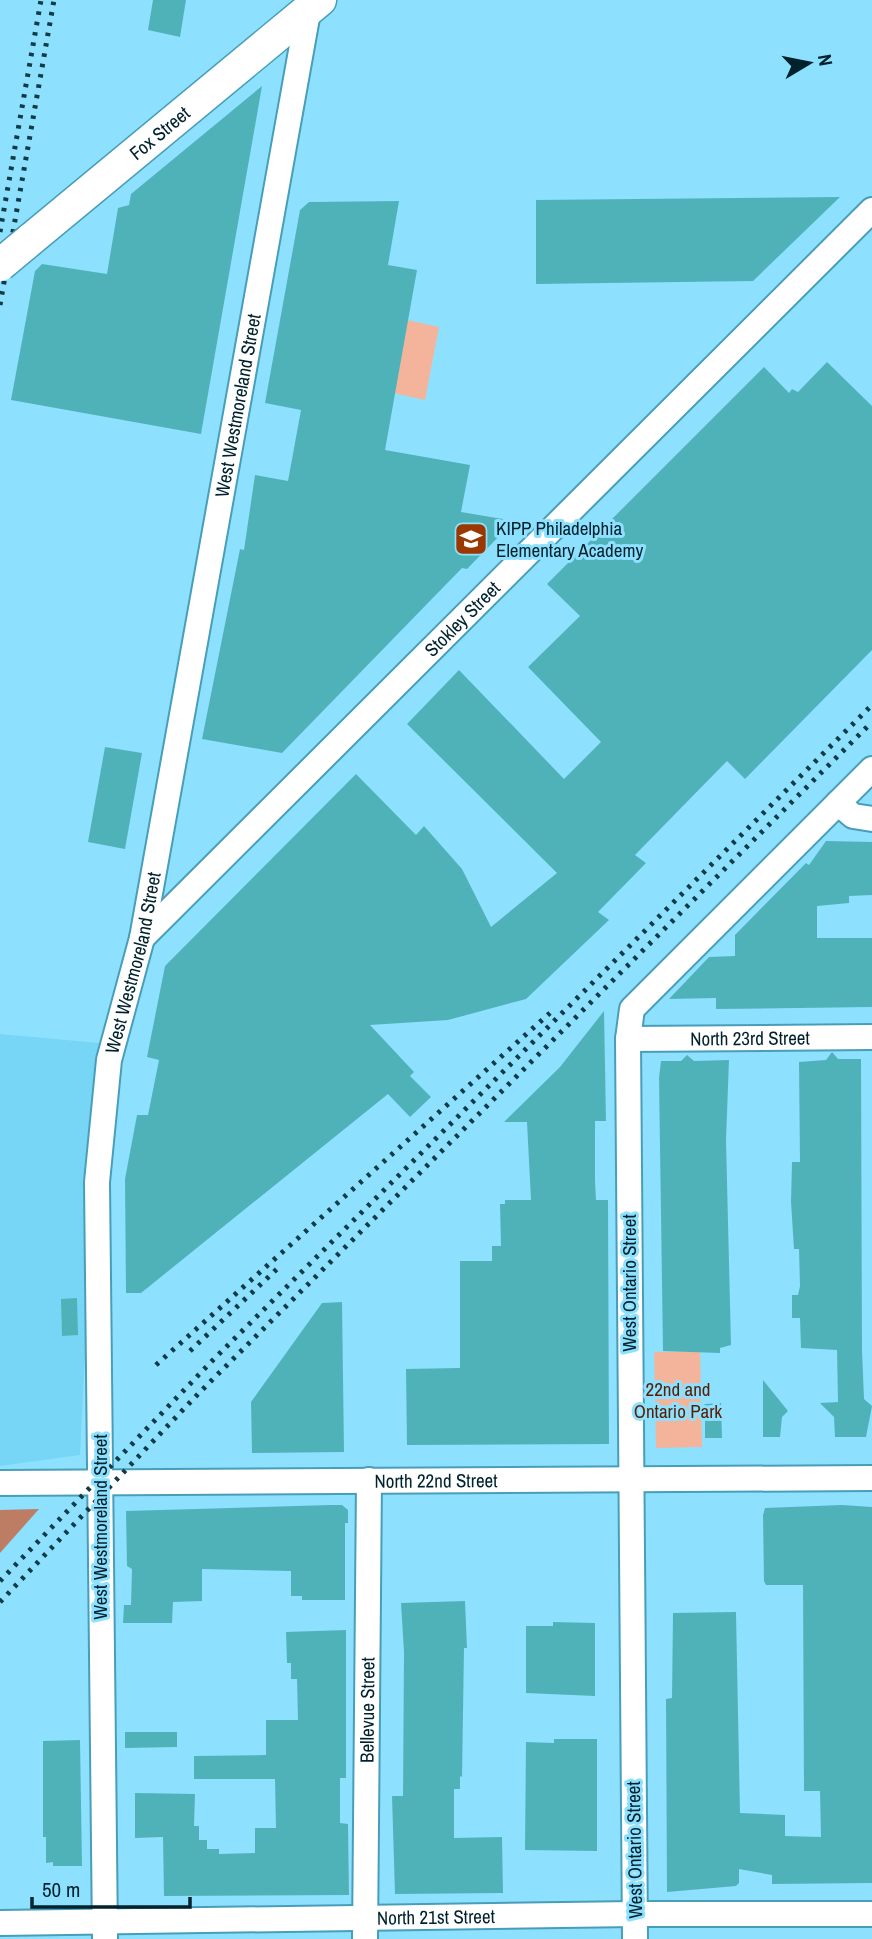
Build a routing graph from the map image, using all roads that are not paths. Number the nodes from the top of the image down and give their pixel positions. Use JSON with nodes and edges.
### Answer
{"nodes":[{"id":1,"x":313,"y":3,"type":"edge"},
{"id":2,"x":872,"y":210,"type":"edge"},
{"id":3,"x":0,"y":265,"type":"edge"},
{"id":4,"x":872,"y":769,"type":"edge"},
{"id":5,"x":838,"y":803,"type":"junction"},
{"id":6,"x":872,"y":819,"type":"edge"},
{"id":7,"x":142,"y":938,"type":"junction"},
{"id":8,"x":872,"y":1037,"type":"edge"},
{"id":9,"x":628,"y":1039,"type":"junction"},
{"id":10,"x":630,"y":1478,"type":"junction"},
{"id":11,"x":872,"y":1478,"type":"edge"},
{"id":12,"x":369,"y":1480,"type":"junction"},
{"id":13,"x":99,"y":1482,"type":"junction"},
{"id":14,"x":0,"y":1483,"type":"edge"},
{"id":15,"x":635,"y":1914,"type":"junction"},
{"id":16,"x":872,"y":1914,"type":"edge"},
{"id":17,"x":0,"y":1923,"type":"edge"},
{"id":18,"x":365,"y":1928,"type":"edge"},
{"id":19,"x":104,"y":1930,"type":"edge"},
{"id":20,"x":635,"y":1939,"type":"edge"}],
"edges":[{"from":1,"to":3,"type":"street","name":"Fox Street","bridge":true},
{"from":1,"to":7,"type":"street","name":"West Westmoreland Street"},
{"from":2,"to":7,"type":"street","name":"Stokley Street"},
{"from":4,"to":5,"type":"street","name":"West Ontario Street"},
{"from":5,"to":6,"type":"street"},
{"from":5,"to":9,"type":"street","name":"West Ontario Street"},
{"from":7,"to":13,"type":"street","name":"West Westmoreland Street"},
{"from":8,"to":9,"type":"street","name":"North 23rd Street"},
{"from":9,"to":10,"type":"street","name":"West Ontario Street"},
{"from":10,"to":11,"type":"street","name":"North 22nd Street"},
{"from":10,"to":12,"type":"street","name":"North 22nd Street"},
{"from":10,"to":15,"type":"street","name":"West Ontario Street"},
{"from":12,"to":13,"type":"street","name":"North 22nd Street"},
{"from":12,"to":18,"type":"street","name":"Bellevue Street"},
{"from":13,"to":14,"type":"street","name":"North 22nd Street"},
{"from":13,"to":19,"type":"street","name":"West Westmoreland Street"},
{"from":15,"to":16,"type":"street","name":"North 21st Street"},
{"from":15,"to":18,"type":"street","name":"North 21st Street"},
{"from":15,"to":20,"type":"street","name":"West Ontario Street"},
{"from":17,"to":19,"type":"street","name":"North 21st Street"},
{"from":18,"to":19,"type":"street","name":"North 21st Street"}]}
